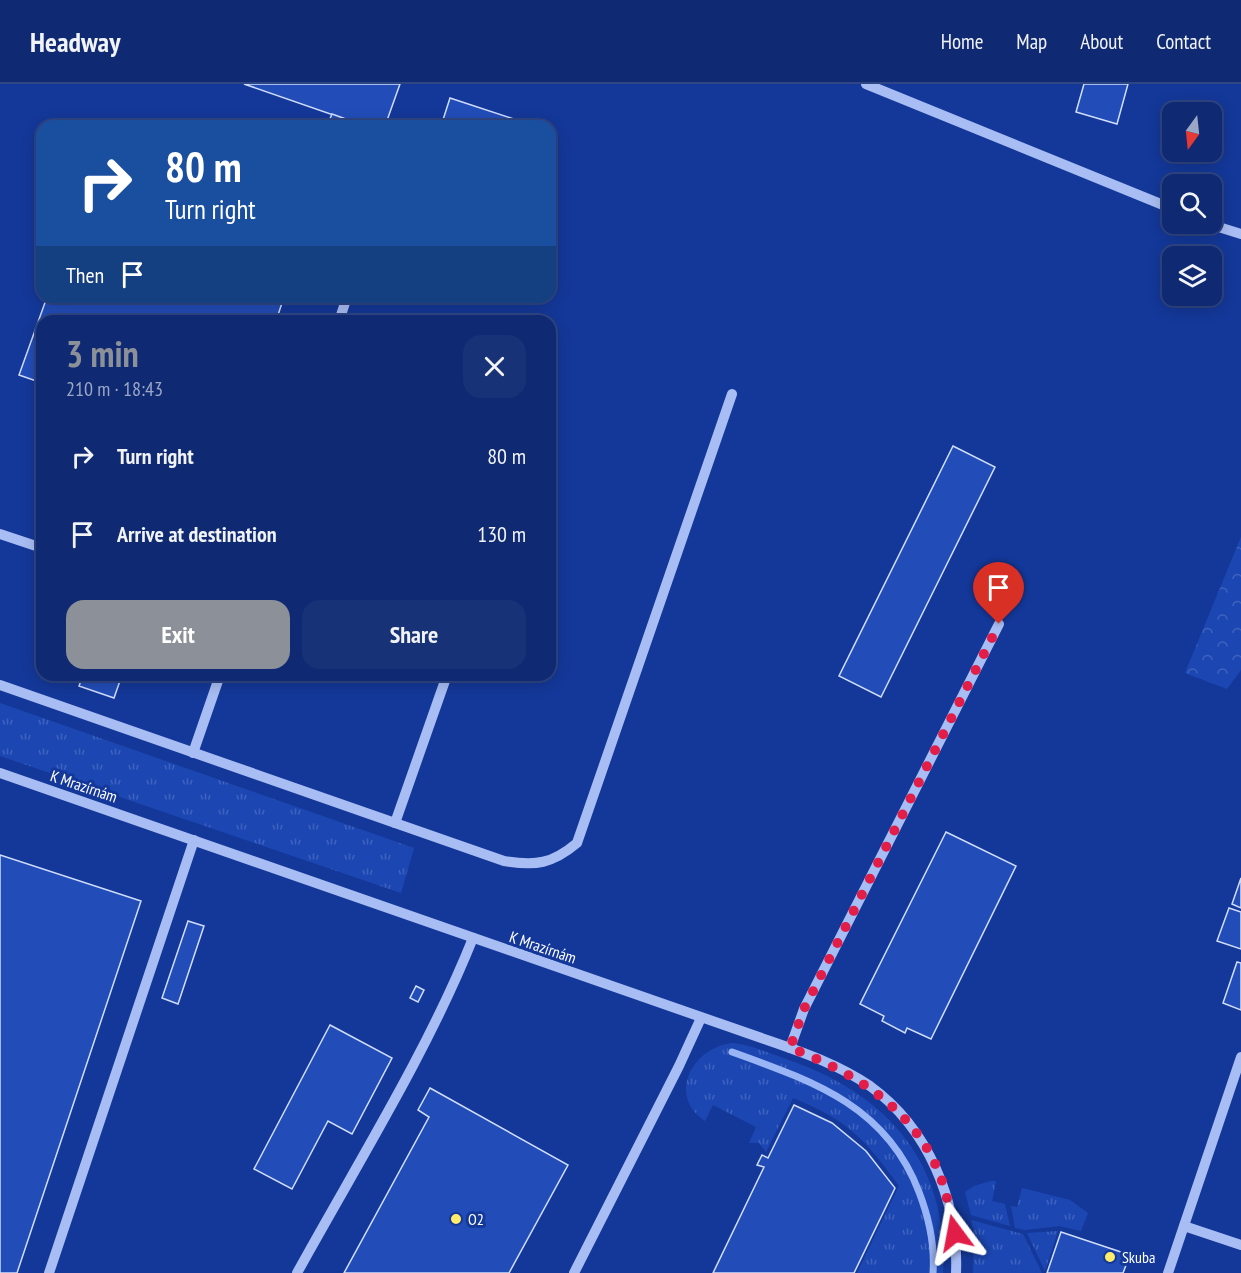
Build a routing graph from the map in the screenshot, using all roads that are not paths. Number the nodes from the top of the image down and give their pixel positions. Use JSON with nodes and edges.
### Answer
{"nodes":[{"id":1,"x":866,"y":84,"type":"edge"},
{"id":2,"x":1162,"y":205,"type":"edge"},
{"id":3,"x":1222,"y":228,"type":"edge"},
{"id":4,"x":1241,"y":234,"type":"edge"},
{"id":5,"x":732,"y":393,"type":"dead end"},
{"id":6,"x":0,"y":534,"type":"edge"},
{"id":7,"x":36,"y":546,"type":"edge"},
{"id":8,"x":999,"y":624,"type":"dead end"},
{"id":9,"x":218,"y":681,"type":"edge"},
{"id":10,"x":445,"y":681,"type":"edge"},
{"id":11,"x":0,"y":685,"type":"edge"},
{"id":12,"x":193,"y":753,"type":"junction"},
{"id":13,"x":0,"y":773,"type":"edge"},
{"id":14,"x":395,"y":822,"type":"junction"},
{"id":15,"x":195,"y":840,"type":"junction"},
{"id":16,"x":473,"y":938,"type":"junction"},
{"id":17,"x":700,"y":1018,"type":"junction"},
{"id":18,"x":790,"y":1048,"type":"junction"},
{"id":19,"x":1241,"y":1057,"type":"edge"},
{"id":20,"x":1184,"y":1226,"type":"junction"},
{"id":21,"x":1241,"y":1245,"type":"edge"},
{"id":22,"x":49,"y":1273,"type":"edge"},
{"id":23,"x":297,"y":1273,"type":"edge"},
{"id":24,"x":574,"y":1273,"type":"edge"},
{"id":25,"x":956,"y":1273,"type":"edge"},
{"id":26,"x":1168,"y":1273,"type":"edge"}],
"edges":[{"from":1,"to":2,"type":"street"},
{"from":3,"to":4,"type":"street"},
{"from":5,"to":14,"type":"street"},
{"from":6,"to":7,"type":"street"},
{"from":8,"to":18,"type":"street"},
{"from":9,"to":12,"type":"street"},
{"from":10,"to":14,"type":"street"},
{"from":11,"to":12,"type":"street"},
{"from":12,"to":14,"type":"street"},
{"from":13,"to":15,"type":"street","name":"K Mrazírnám"},
{"from":15,"to":16,"type":"street","name":"K Mrazírnám"},
{"from":15,"to":22,"type":"street"},
{"from":16,"to":17,"type":"street","name":"K Mrazírnám"},
{"from":16,"to":23,"type":"street"},
{"from":17,"to":18,"type":"street","name":"K Mrazírnám"},
{"from":17,"to":24,"type":"street"},
{"from":18,"to":25,"type":"street","name":"K Mrazírnám"},
{"from":19,"to":20,"type":"street"},
{"from":20,"to":21,"type":"street"},
{"from":20,"to":26,"type":"street"}]}
